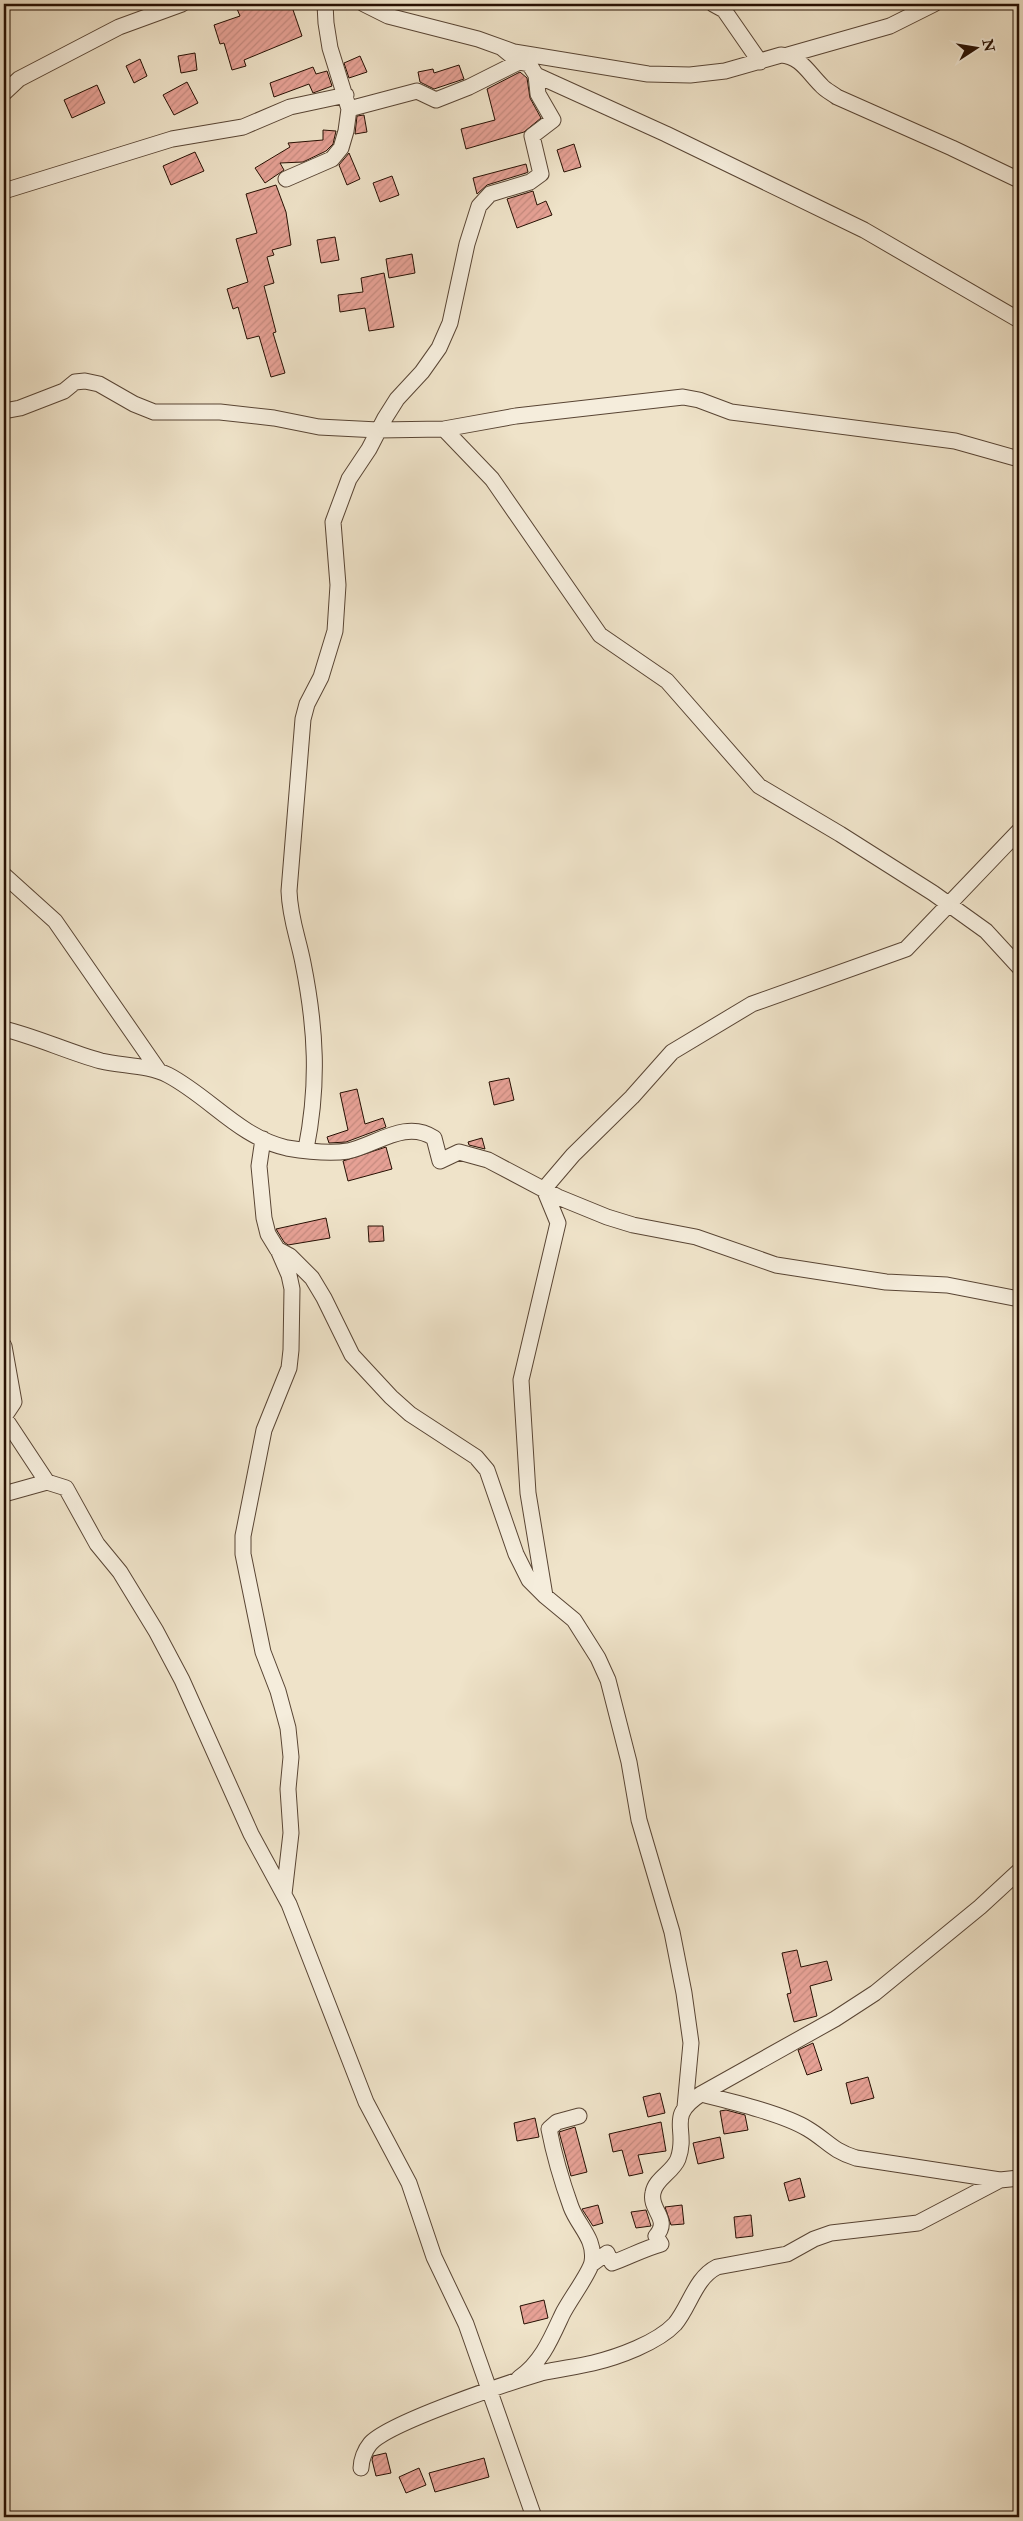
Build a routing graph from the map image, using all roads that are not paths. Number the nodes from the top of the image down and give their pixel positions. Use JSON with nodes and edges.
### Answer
{"nodes":[{"id":1,"x":182,"y":4,"type":"edge"},
{"id":2,"x":325,"y":4,"type":"edge"},
{"id":3,"x":364,"y":4,"type":"edge"},
{"id":4,"x":713,"y":4,"type":"edge"},
{"id":5,"x":934,"y":4,"type":"edge"},
{"id":6,"x":502,"y":48,"type":"junction"},
{"id":7,"x":788,"y":55,"type":"junction"},
{"id":8,"x":519,"y":62,"type":"junction"},
{"id":9,"x":760,"y":62,"type":"junction"},
{"id":10,"x":536,"y":75,"type":"junction"},
{"id":11,"x":4,"y":93,"type":"edge"},
{"id":12,"x":347,"y":102,"type":"junction"},
{"id":13,"x":286,"y":179,"type":"dead end"},
{"id":14,"x":1019,"y":180,"type":"edge"},
{"id":15,"x":4,"y":191,"type":"edge"},
{"id":16,"x":1019,"y":320,"type":"edge"},
{"id":17,"x":4,"y":411,"type":"edge"},
{"id":18,"x":444,"y":429,"type":"junction"},
{"id":19,"x":378,"y":430,"type":"junction"},
{"id":20,"x":1019,"y":459,"type":"edge"},
{"id":21,"x":1019,"y":831,"type":"edge"},
{"id":22,"x":4,"y":875,"type":"edge"},
{"id":23,"x":950,"y":905,"type":"junction"},
{"id":24,"x":1019,"y":966,"type":"edge"},
{"id":25,"x":4,"y":1029,"type":"edge"},
{"id":26,"x":159,"y":1071,"type":"junction"},
{"id":27,"x":263,"y":1139,"type":"junction"},
{"id":28,"x":306,"y":1150,"type":"junction"},
{"id":29,"x":544,"y":1190,"type":"junction"},
{"id":30,"x":277,"y":1249,"type":"junction"},
{"id":31,"x":1019,"y":1299,"type":"edge"},
{"id":32,"x":4,"y":1346,"type":"edge"},
{"id":33,"x":47,"y":1482,"type":"junction"},
{"id":34,"x":4,"y":1494,"type":"edge"},
{"id":35,"x":545,"y":1596,"type":"junction"},
{"id":36,"x":1019,"y":1871,"type":"edge"},
{"id":37,"x":284,"y":1894,"type":"junction"},
{"id":38,"x":701,"y":2094,"type":"junction"},
{"id":39,"x":685,"y":2107,"type":"junction"},
{"id":40,"x":579,"y":2116,"type":"dead end"},
{"id":41,"x":1019,"y":2178,"type":"edge"},
{"id":42,"x":1000,"y":2180,"type":"junction"},
{"id":43,"x":592,"y":2264,"type":"junction"},
{"id":44,"x":514,"y":2382,"type":"junction"},
{"id":45,"x":489,"y":2390,"type":"junction"},
{"id":46,"x":360,"y":2468,"type":"dead end"},
{"id":47,"x":534,"y":2517,"type":"edge"}],
"edges":[{"from":1,"to":11,"type":"street"},
{"from":2,"to":12,"type":"street"},
{"from":3,"to":6,"type":"street"},
{"from":4,"to":9,"type":"street"},
{"from":5,"to":7,"type":"street"},
{"from":6,"to":8,"type":"street"},
{"from":6,"to":9,"type":"street"},
{"from":7,"to":9,"type":"street"},
{"from":7,"to":14,"type":"street"},
{"from":8,"to":10,"type":"street"},
{"from":8,"to":12,"type":"street"},
{"from":10,"to":16,"type":"street"},
{"from":10,"to":19,"type":"street"},
{"from":12,"to":13,"type":"street"},
{"from":12,"to":15,"type":"street"},
{"from":17,"to":19,"type":"street"},
{"from":18,"to":19,"type":"street"},
{"from":18,"to":20,"type":"street"},
{"from":18,"to":23,"type":"street"},
{"from":19,"to":28,"type":"street"},
{"from":21,"to":23,"type":"street"},
{"from":22,"to":26,"type":"street"},
{"from":23,"to":24,"type":"street"},
{"from":23,"to":29,"type":"street"},
{"from":25,"to":26,"type":"street"},
{"from":26,"to":27,"type":"street"},
{"from":27,"to":28,"type":"street"},
{"from":27,"to":30,"type":"street"},
{"from":28,"to":29,"type":"street"},
{"from":29,"to":31,"type":"street"},
{"from":29,"to":35,"type":"street"},
{"from":30,"to":35,"type":"street"},
{"from":30,"to":37,"type":"street"},
{"from":32,"to":33,"type":"street"},
{"from":33,"to":34,"type":"street"},
{"from":33,"to":37,"type":"street"},
{"from":35,"to":39,"type":"street"},
{"from":36,"to":38,"type":"street"},
{"from":37,"to":45,"type":"street"},
{"from":38,"to":39,"type":"street"},
{"from":38,"to":42,"type":"street"},
{"from":39,"to":43,"type":"street"},
{"from":40,"to":43,"type":"street"},
{"from":41,"to":42,"type":"street"},
{"from":42,"to":44,"type":"street"},
{"from":43,"to":44,"type":"street"},
{"from":44,"to":45,"type":"street"},
{"from":45,"to":46,"type":"street"},
{"from":45,"to":47,"type":"street"}]}
